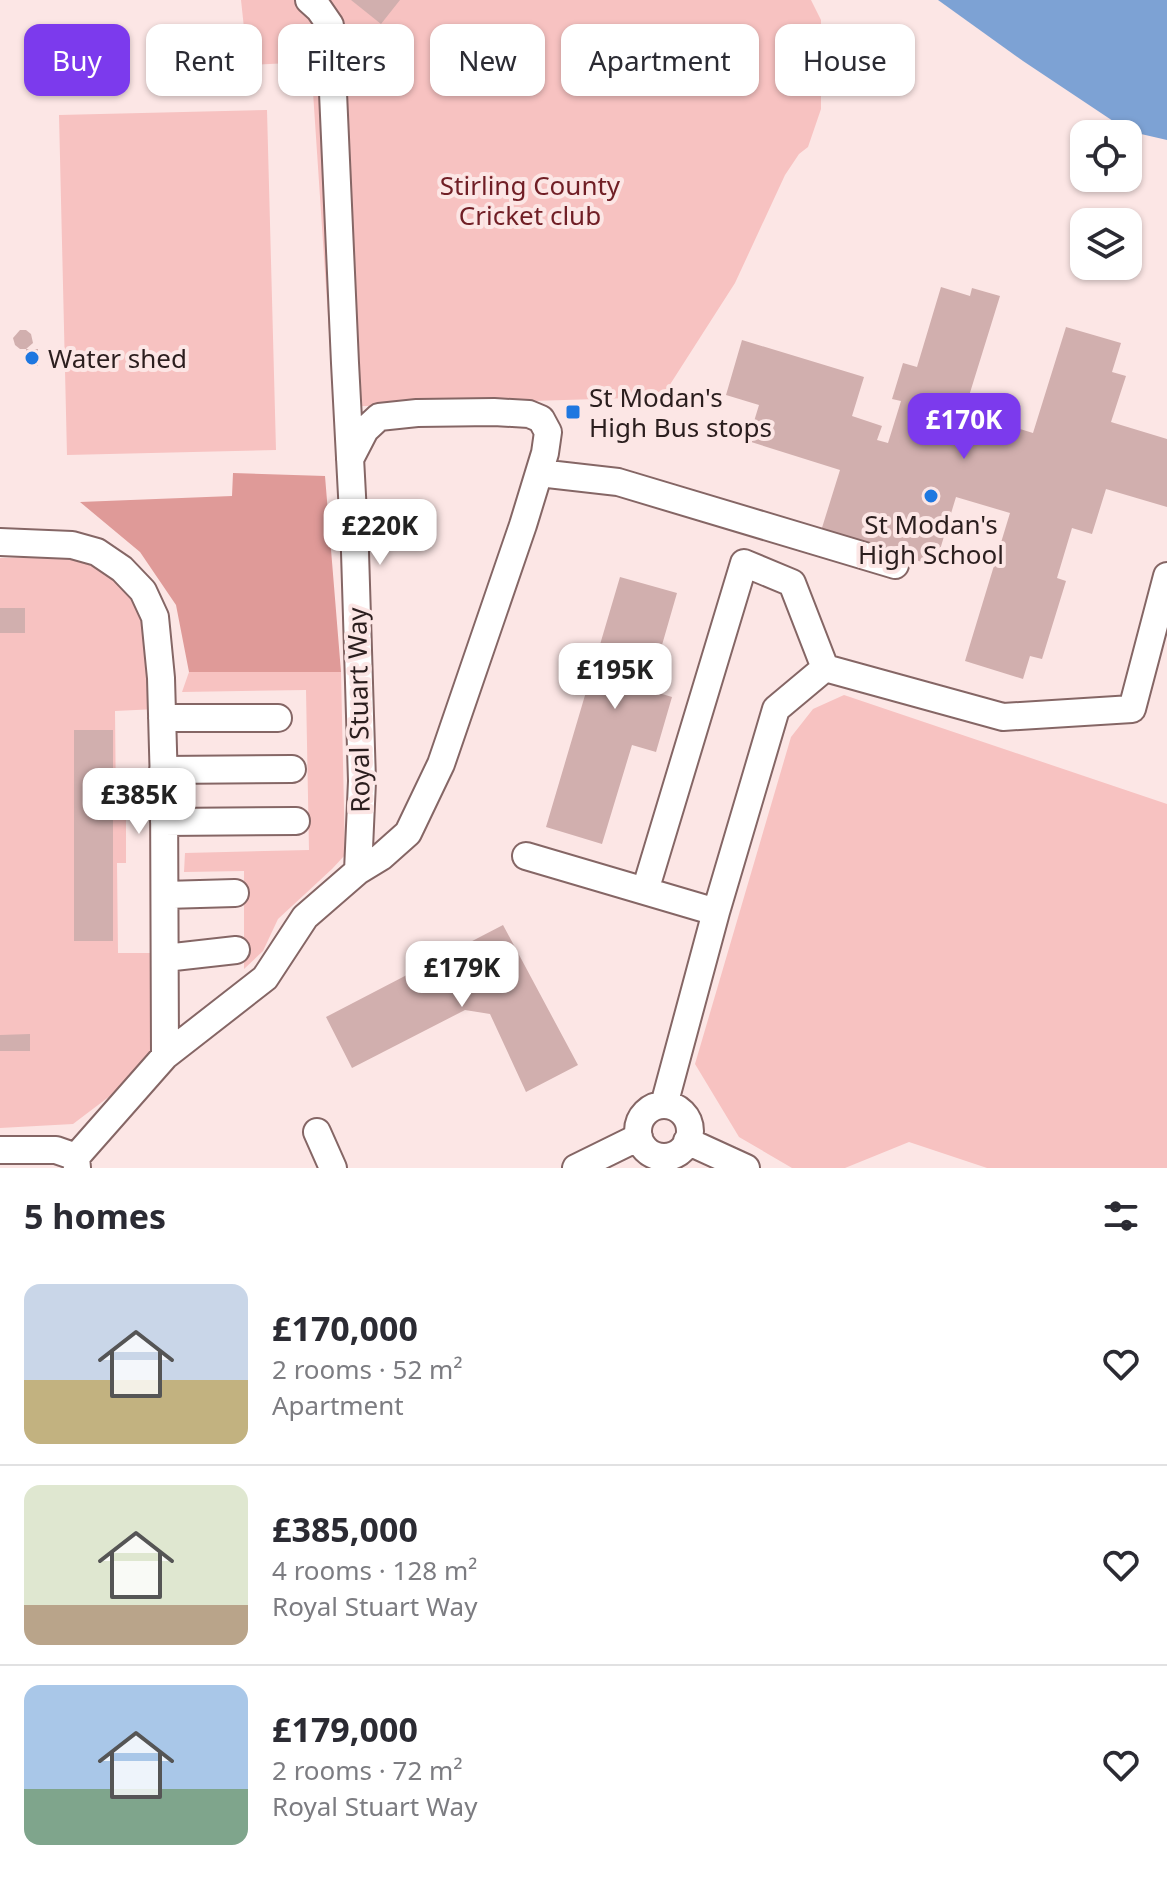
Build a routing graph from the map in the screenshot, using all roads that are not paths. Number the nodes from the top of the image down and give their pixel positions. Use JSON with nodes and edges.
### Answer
{"nodes":[{"id":1,"x":309,"y":0,"type":"edge"},
{"id":2,"x":350,"y":459,"type":"junction"},
{"id":3,"x":539,"y":473,"type":"junction"},
{"id":4,"x":0,"y":542,"type":"edge"},
{"id":5,"x":895,"y":565,"type":"dead end"},
{"id":6,"x":1167,"y":576,"type":"edge"},
{"id":7,"x":825,"y":668,"type":"junction"},
{"id":8,"x":162,"y":718,"type":"junction"},
{"id":9,"x":278,"y":718,"type":"dead end"},
{"id":10,"x":292,"y":769,"type":"dead end"},
{"id":11,"x":163,"y":770,"type":"junction"},
{"id":12,"x":296,"y":821,"type":"dead end"},
{"id":13,"x":164,"y":822,"type":"junction"},
{"id":14,"x":526,"y":856,"type":"dead end"},
{"id":15,"x":358,"y":871,"type":"junction"},
{"id":16,"x":645,"y":891,"type":"junction"},
{"id":17,"x":235,"y":893,"type":"dead end"},
{"id":18,"x":165,"y":895,"type":"junction"},
{"id":19,"x":716,"y":912,"type":"junction"},
{"id":20,"x":236,"y":950,"type":"dead end"},
{"id":21,"x":165,"y":958,"type":"junction"},
{"id":22,"x":165,"y":1056,"type":"junction"},
{"id":23,"x":664,"y":1105,"type":"junction"},
{"id":24,"x":317,"y":1132,"type":"dead end"},
{"id":25,"x":639,"y":1137,"type":"junction"},
{"id":26,"x":687,"y":1141,"type":"junction"},
{"id":27,"x":0,"y":1150,"type":"edge"},
{"id":28,"x":76,"y":1162,"type":"edge"},
{"id":29,"x":333,"y":1168,"type":"edge"},
{"id":30,"x":576,"y":1168,"type":"edge"},
{"id":31,"x":746,"y":1168,"type":"edge"}],
"edges":[{"from":1,"to":2,"type":"street","name":"Royal Stuart Way"},
{"from":2,"to":3,"type":"street"},
{"from":2,"to":15,"type":"street","name":"Royal Stuart Way"},
{"from":3,"to":5,"type":"street"},
{"from":3,"to":15,"type":"street"},
{"from":4,"to":8,"type":"street"},
{"from":6,"to":7,"type":"street"},
{"from":7,"to":16,"type":"street"},
{"from":7,"to":19,"type":"street"},
{"from":8,"to":9,"type":"street"},
{"from":8,"to":11,"type":"street"},
{"from":10,"to":11,"type":"street"},
{"from":11,"to":13,"type":"street"},
{"from":12,"to":13,"type":"street"},
{"from":13,"to":18,"type":"street"},
{"from":14,"to":16,"type":"street"},
{"from":15,"to":22,"type":"street"},
{"from":16,"to":19,"type":"street"},
{"from":17,"to":18,"type":"street"},
{"from":18,"to":21,"type":"street"},
{"from":19,"to":23,"type":"street"},
{"from":20,"to":21,"type":"street"},
{"from":21,"to":22,"type":"street"},
{"from":22,"to":28,"type":"street"},
{"from":23,"to":25,"type":"street"},
{"from":23,"to":26,"type":"street"},
{"from":24,"to":29,"type":"street"},
{"from":25,"to":26,"type":"street"},
{"from":25,"to":30,"type":"street"},
{"from":26,"to":31,"type":"street"},
{"from":27,"to":28,"type":"street"}]}
